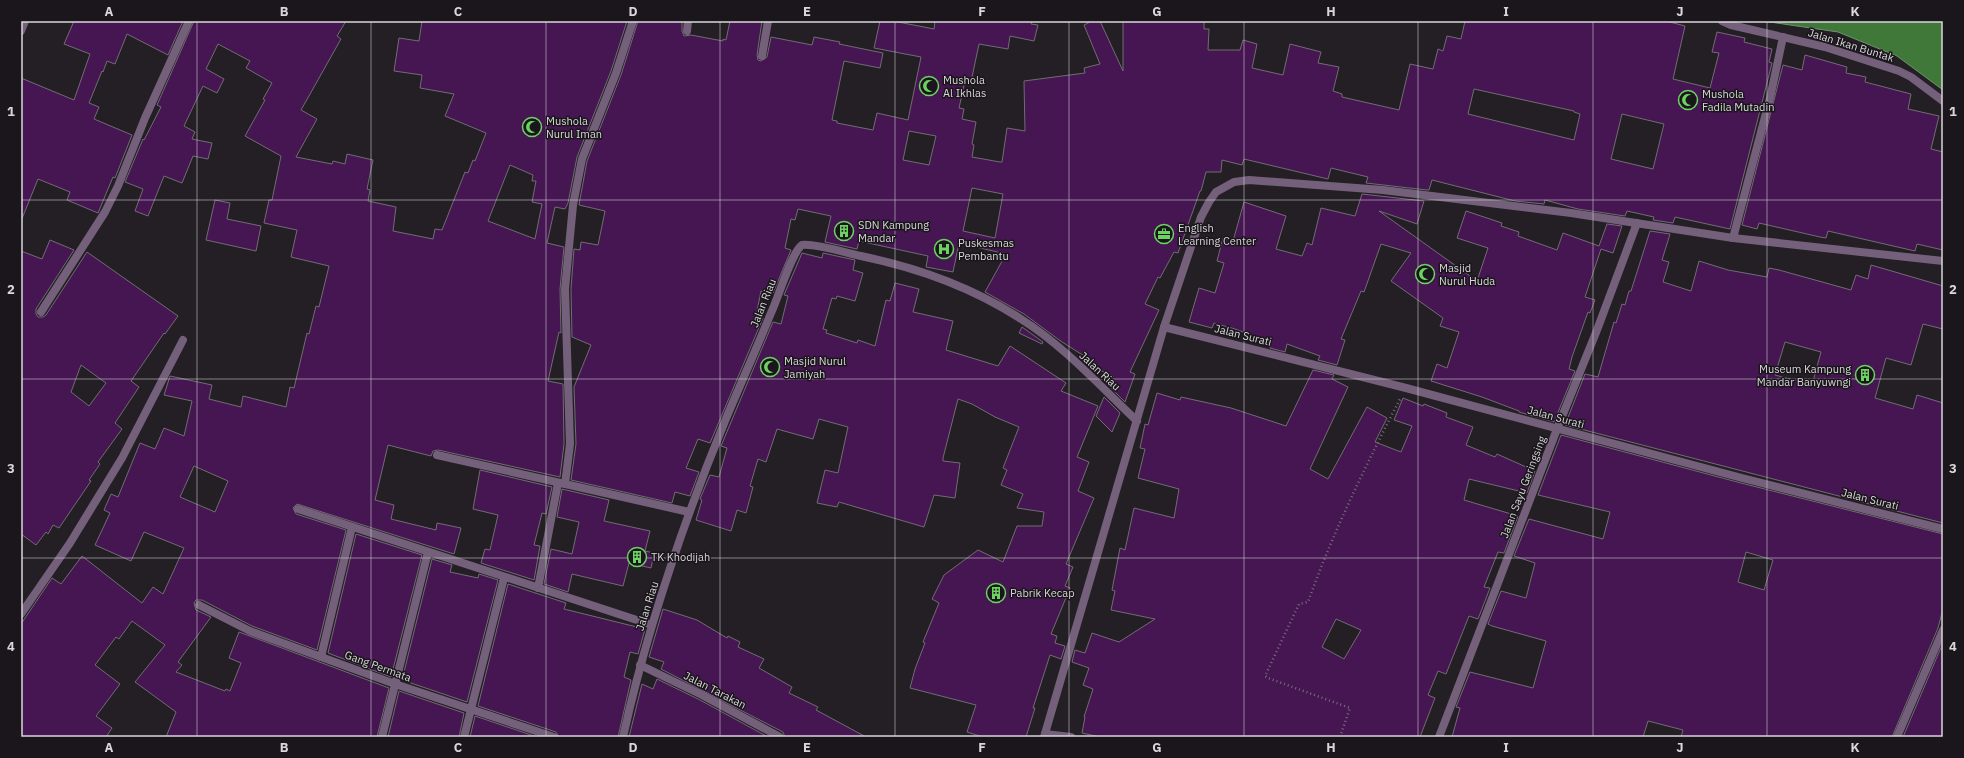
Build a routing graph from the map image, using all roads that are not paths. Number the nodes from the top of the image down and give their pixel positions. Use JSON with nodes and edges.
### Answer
{"nodes":[{"id":1,"x":25,"y":21,"type":"edge"},
{"id":2,"x":189,"y":21,"type":"edge"},
{"id":3,"x":633,"y":21,"type":"edge"},
{"id":4,"x":688,"y":21,"type":"edge"},
{"id":5,"x":768,"y":21,"type":"edge"},
{"id":6,"x":1722,"y":21,"type":"edge"},
{"id":7,"x":21,"y":31,"type":"edge"},
{"id":8,"x":687,"y":31,"type":"dead end"},
{"id":9,"x":1783,"y":37,"type":"junction"},
{"id":10,"x":762,"y":56,"type":"dead end"},
{"id":11,"x":1943,"y":101,"type":"edge"},
{"id":12,"x":1637,"y":223,"type":"junction"},
{"id":13,"x":1733,"y":238,"type":"junction"},
{"id":14,"x":1943,"y":261,"type":"edge"},
{"id":15,"x":41,"y":312,"type":"dead end"},
{"id":16,"x":1164,"y":326,"type":"junction"},
{"id":17,"x":183,"y":340,"type":"dead end"},
{"id":18,"x":1137,"y":421,"type":"junction"},
{"id":19,"x":1557,"y":429,"type":"junction"},
{"id":20,"x":437,"y":455,"type":"dead end"},
{"id":21,"x":562,"y":484,"type":"junction"},
{"id":22,"x":298,"y":509,"type":"dead end"},
{"id":23,"x":689,"y":512,"type":"junction"},
{"id":24,"x":352,"y":527,"type":"junction"},
{"id":25,"x":1943,"y":529,"type":"edge"},
{"id":26,"x":428,"y":552,"type":"junction"},
{"id":27,"x":504,"y":578,"type":"junction"},
{"id":28,"x":538,"y":588,"type":"junction"},
{"id":29,"x":199,"y":605,"type":"dead end"},
{"id":30,"x":21,"y":614,"type":"edge"},
{"id":31,"x":652,"y":625,"type":"junction"},
{"id":32,"x":1943,"y":630,"type":"edge"},
{"id":33,"x":321,"y":657,"type":"junction"},
{"id":34,"x":640,"y":665,"type":"junction"},
{"id":35,"x":395,"y":684,"type":"junction"},
{"id":36,"x":471,"y":710,"type":"junction"},
{"id":37,"x":1045,"y":735,"type":"edge"},
{"id":38,"x":382,"y":737,"type":"edge"},
{"id":39,"x":464,"y":737,"type":"edge"},
{"id":40,"x":554,"y":737,"type":"edge"},
{"id":41,"x":623,"y":737,"type":"edge"},
{"id":42,"x":780,"y":737,"type":"edge"},
{"id":43,"x":1071,"y":737,"type":"edge"},
{"id":44,"x":1439,"y":737,"type":"edge"},
{"id":45,"x":1897,"y":737,"type":"edge"}],
"edges":[{"from":1,"to":7,"type":"street"},
{"from":2,"to":15,"type":"street"},
{"from":3,"to":21,"type":"street"},
{"from":4,"to":8,"type":"street"},
{"from":5,"to":10,"type":"street"},
{"from":6,"to":9,"type":"street","name":"Jalan Ikan Buntak"},
{"from":9,"to":11,"type":"street","name":"Jalan Ikan Buntak"},
{"from":9,"to":13,"type":"street"},
{"from":12,"to":13,"type":"street"},
{"from":12,"to":16,"type":"street"},
{"from":12,"to":19,"type":"street","name":"Jalan Sayu Geringsing"},
{"from":13,"to":14,"type":"street"},
{"from":16,"to":18,"type":"street"},
{"from":16,"to":19,"type":"street","name":"Jalan Surati"},
{"from":17,"to":30,"type":"street"},
{"from":18,"to":23,"type":"street","name":"Jalan Riau"},
{"from":18,"to":37,"type":"street"},
{"from":19,"to":25,"type":"street","name":"Jalan Surati"},
{"from":19,"to":44,"type":"street","name":"Jalan Sayu Geringsing"},
{"from":20,"to":21,"type":"street"},
{"from":21,"to":23,"type":"street"},
{"from":21,"to":28,"type":"street"},
{"from":22,"to":24,"type":"street"},
{"from":23,"to":31,"type":"street","name":"Jalan Riau"},
{"from":24,"to":26,"type":"street"},
{"from":24,"to":33,"type":"street"},
{"from":26,"to":27,"type":"street"},
{"from":26,"to":35,"type":"street"},
{"from":27,"to":28,"type":"street"},
{"from":27,"to":36,"type":"street"},
{"from":28,"to":31,"type":"street"},
{"from":29,"to":33,"type":"street","name":"Gang Permata"},
{"from":31,"to":34,"type":"street","name":"Jalan Riau"},
{"from":32,"to":45,"type":"street"},
{"from":33,"to":35,"type":"street","name":"Gang Permata"},
{"from":34,"to":41,"type":"street","name":"Jalan Riau"},
{"from":34,"to":42,"type":"street","name":"Jalan Tarakan"},
{"from":35,"to":36,"type":"street","name":"Gang Permata"},
{"from":35,"to":38,"type":"street"},
{"from":36,"to":39,"type":"street"},
{"from":36,"to":40,"type":"street","name":"Gang Permata"},
{"from":37,"to":43,"type":"street"}]}
